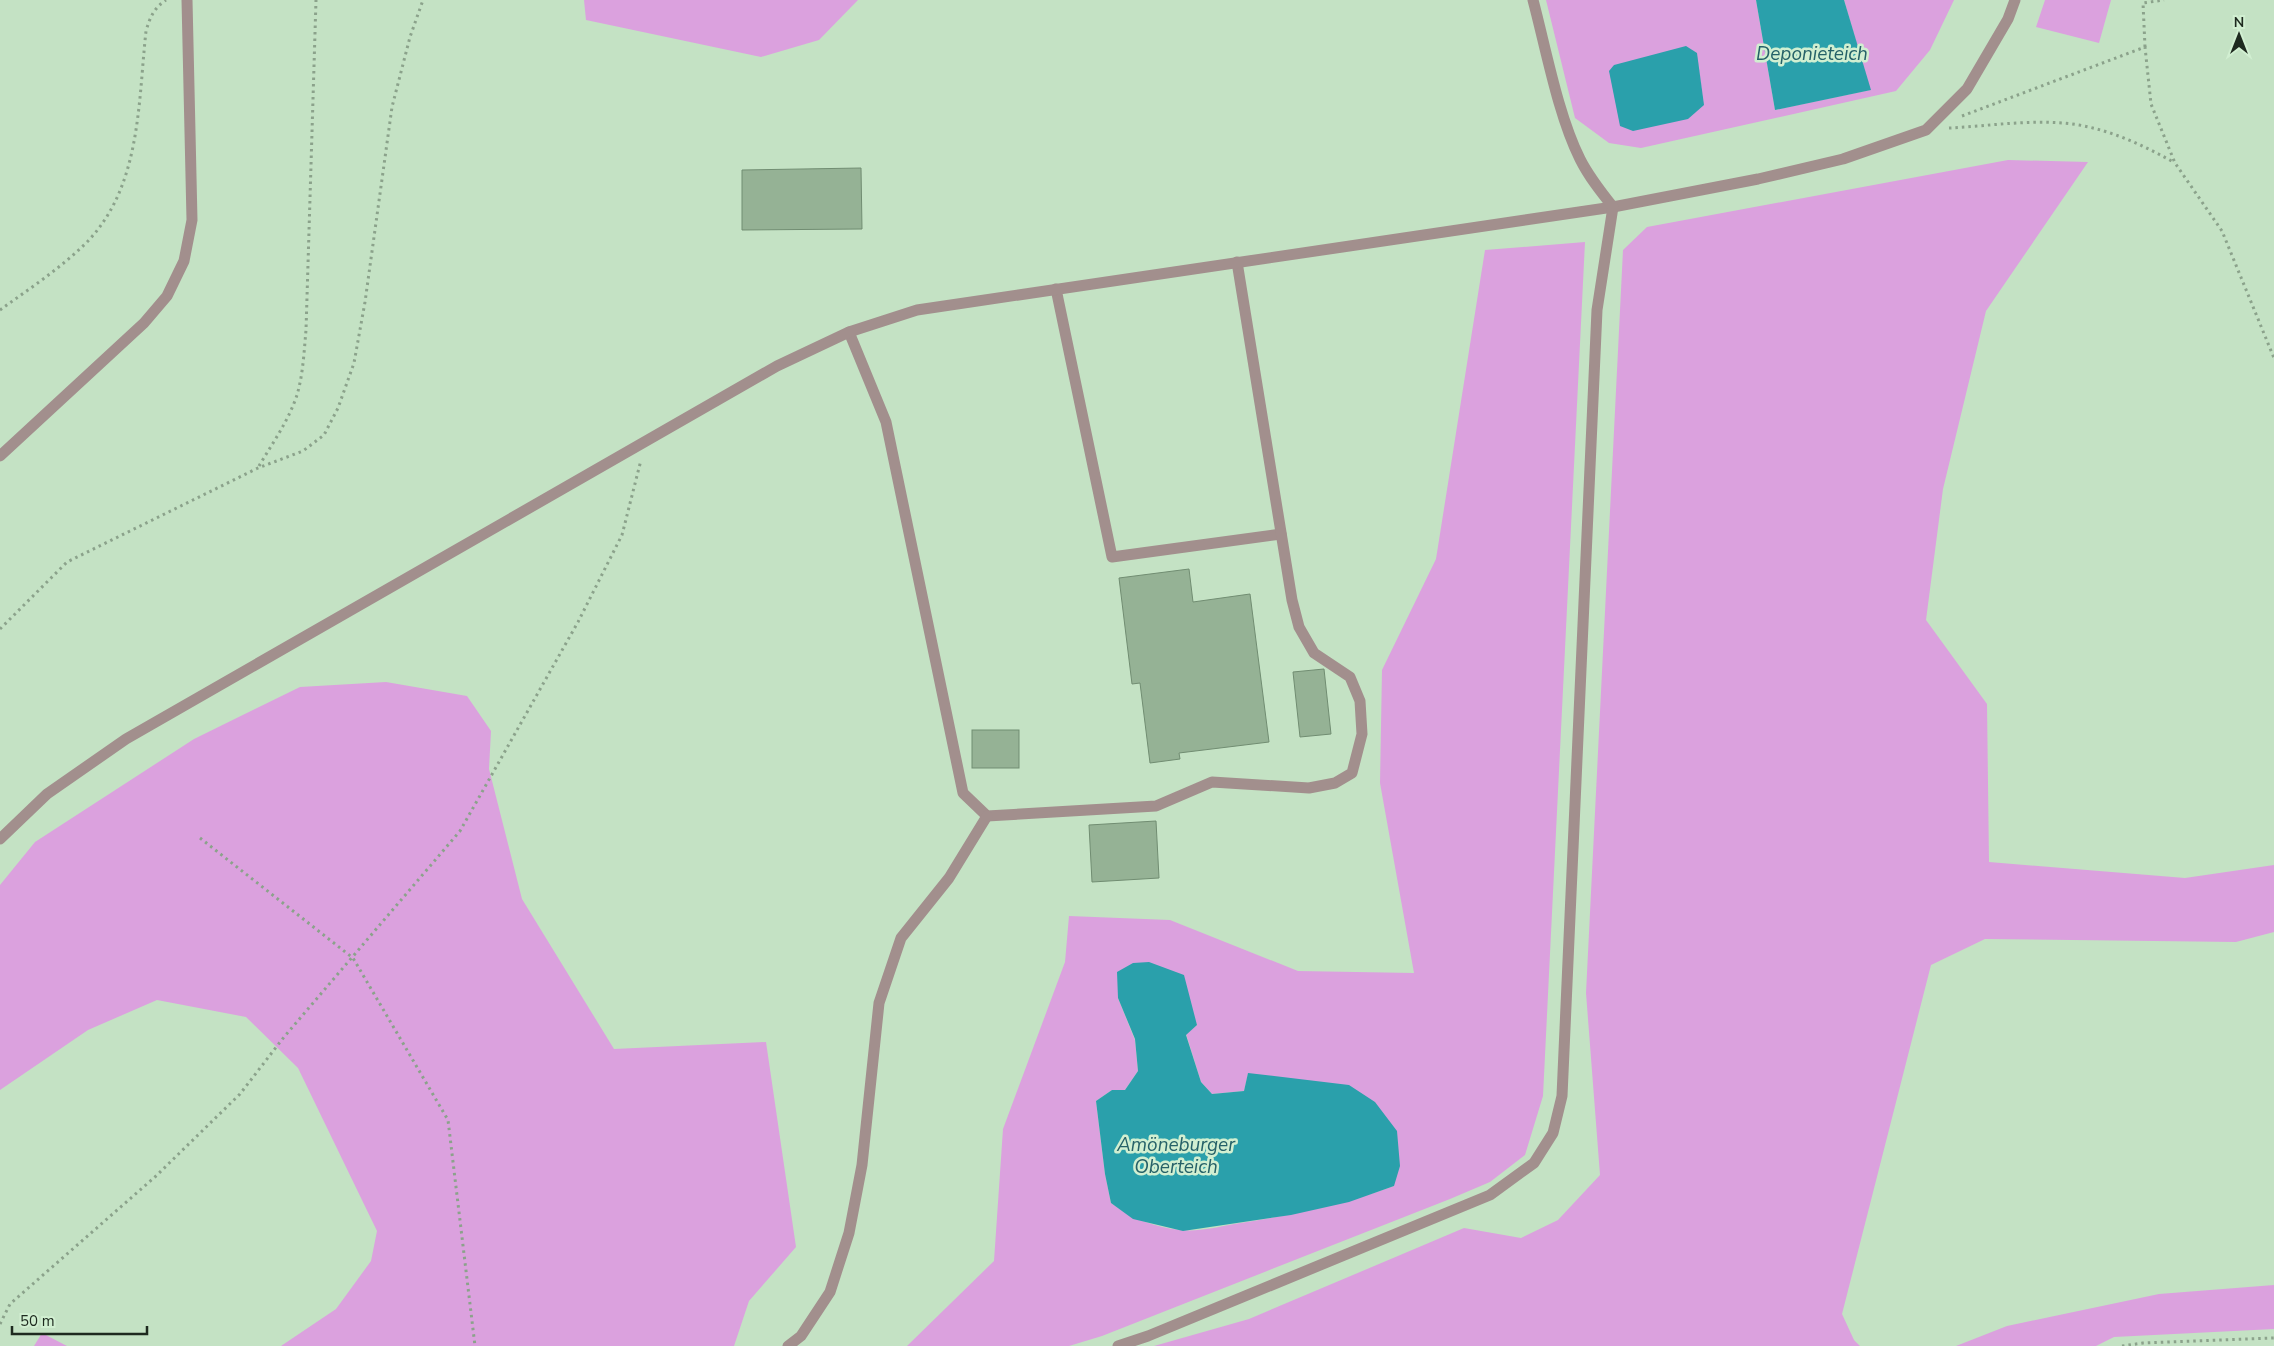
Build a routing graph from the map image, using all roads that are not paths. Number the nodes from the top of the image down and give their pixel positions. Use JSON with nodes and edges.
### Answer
{"nodes":[{"id":1,"x":187,"y":0,"type":"edge"},
{"id":2,"x":1533,"y":0,"type":"edge"},
{"id":3,"x":2015,"y":0,"type":"edge"},
{"id":4,"x":1613,"y":207,"type":"junction"},
{"id":5,"x":1237,"y":262,"type":"junction"},
{"id":6,"x":1056,"y":289,"type":"junction"},
{"id":7,"x":850,"y":332,"type":"junction"},
{"id":8,"x":0,"y":456,"type":"edge"},
{"id":9,"x":1281,"y":534,"type":"junction"},
{"id":10,"x":987,"y":816,"type":"junction"},
{"id":11,"x":0,"y":839,"type":"edge"},
{"id":12,"x":788,"y":1346,"type":"edge"},
{"id":13,"x":1118,"y":1346,"type":"edge"}],
"edges":[{"from":1,"to":8,"type":"lane"},
{"from":2,"to":4,"type":"lane"},
{"from":3,"to":4,"type":"lane"},
{"from":4,"to":5,"type":"lane"},
{"from":4,"to":13,"type":"lane"},
{"from":5,"to":6,"type":"lane"},
{"from":5,"to":9,"type":"lane"},
{"from":6,"to":7,"type":"lane"},
{"from":6,"to":9,"type":"lane"},
{"from":7,"to":10,"type":"lane"},
{"from":7,"to":11,"type":"lane"},
{"from":9,"to":10,"type":"lane"},
{"from":10,"to":12,"type":"lane"}]}
